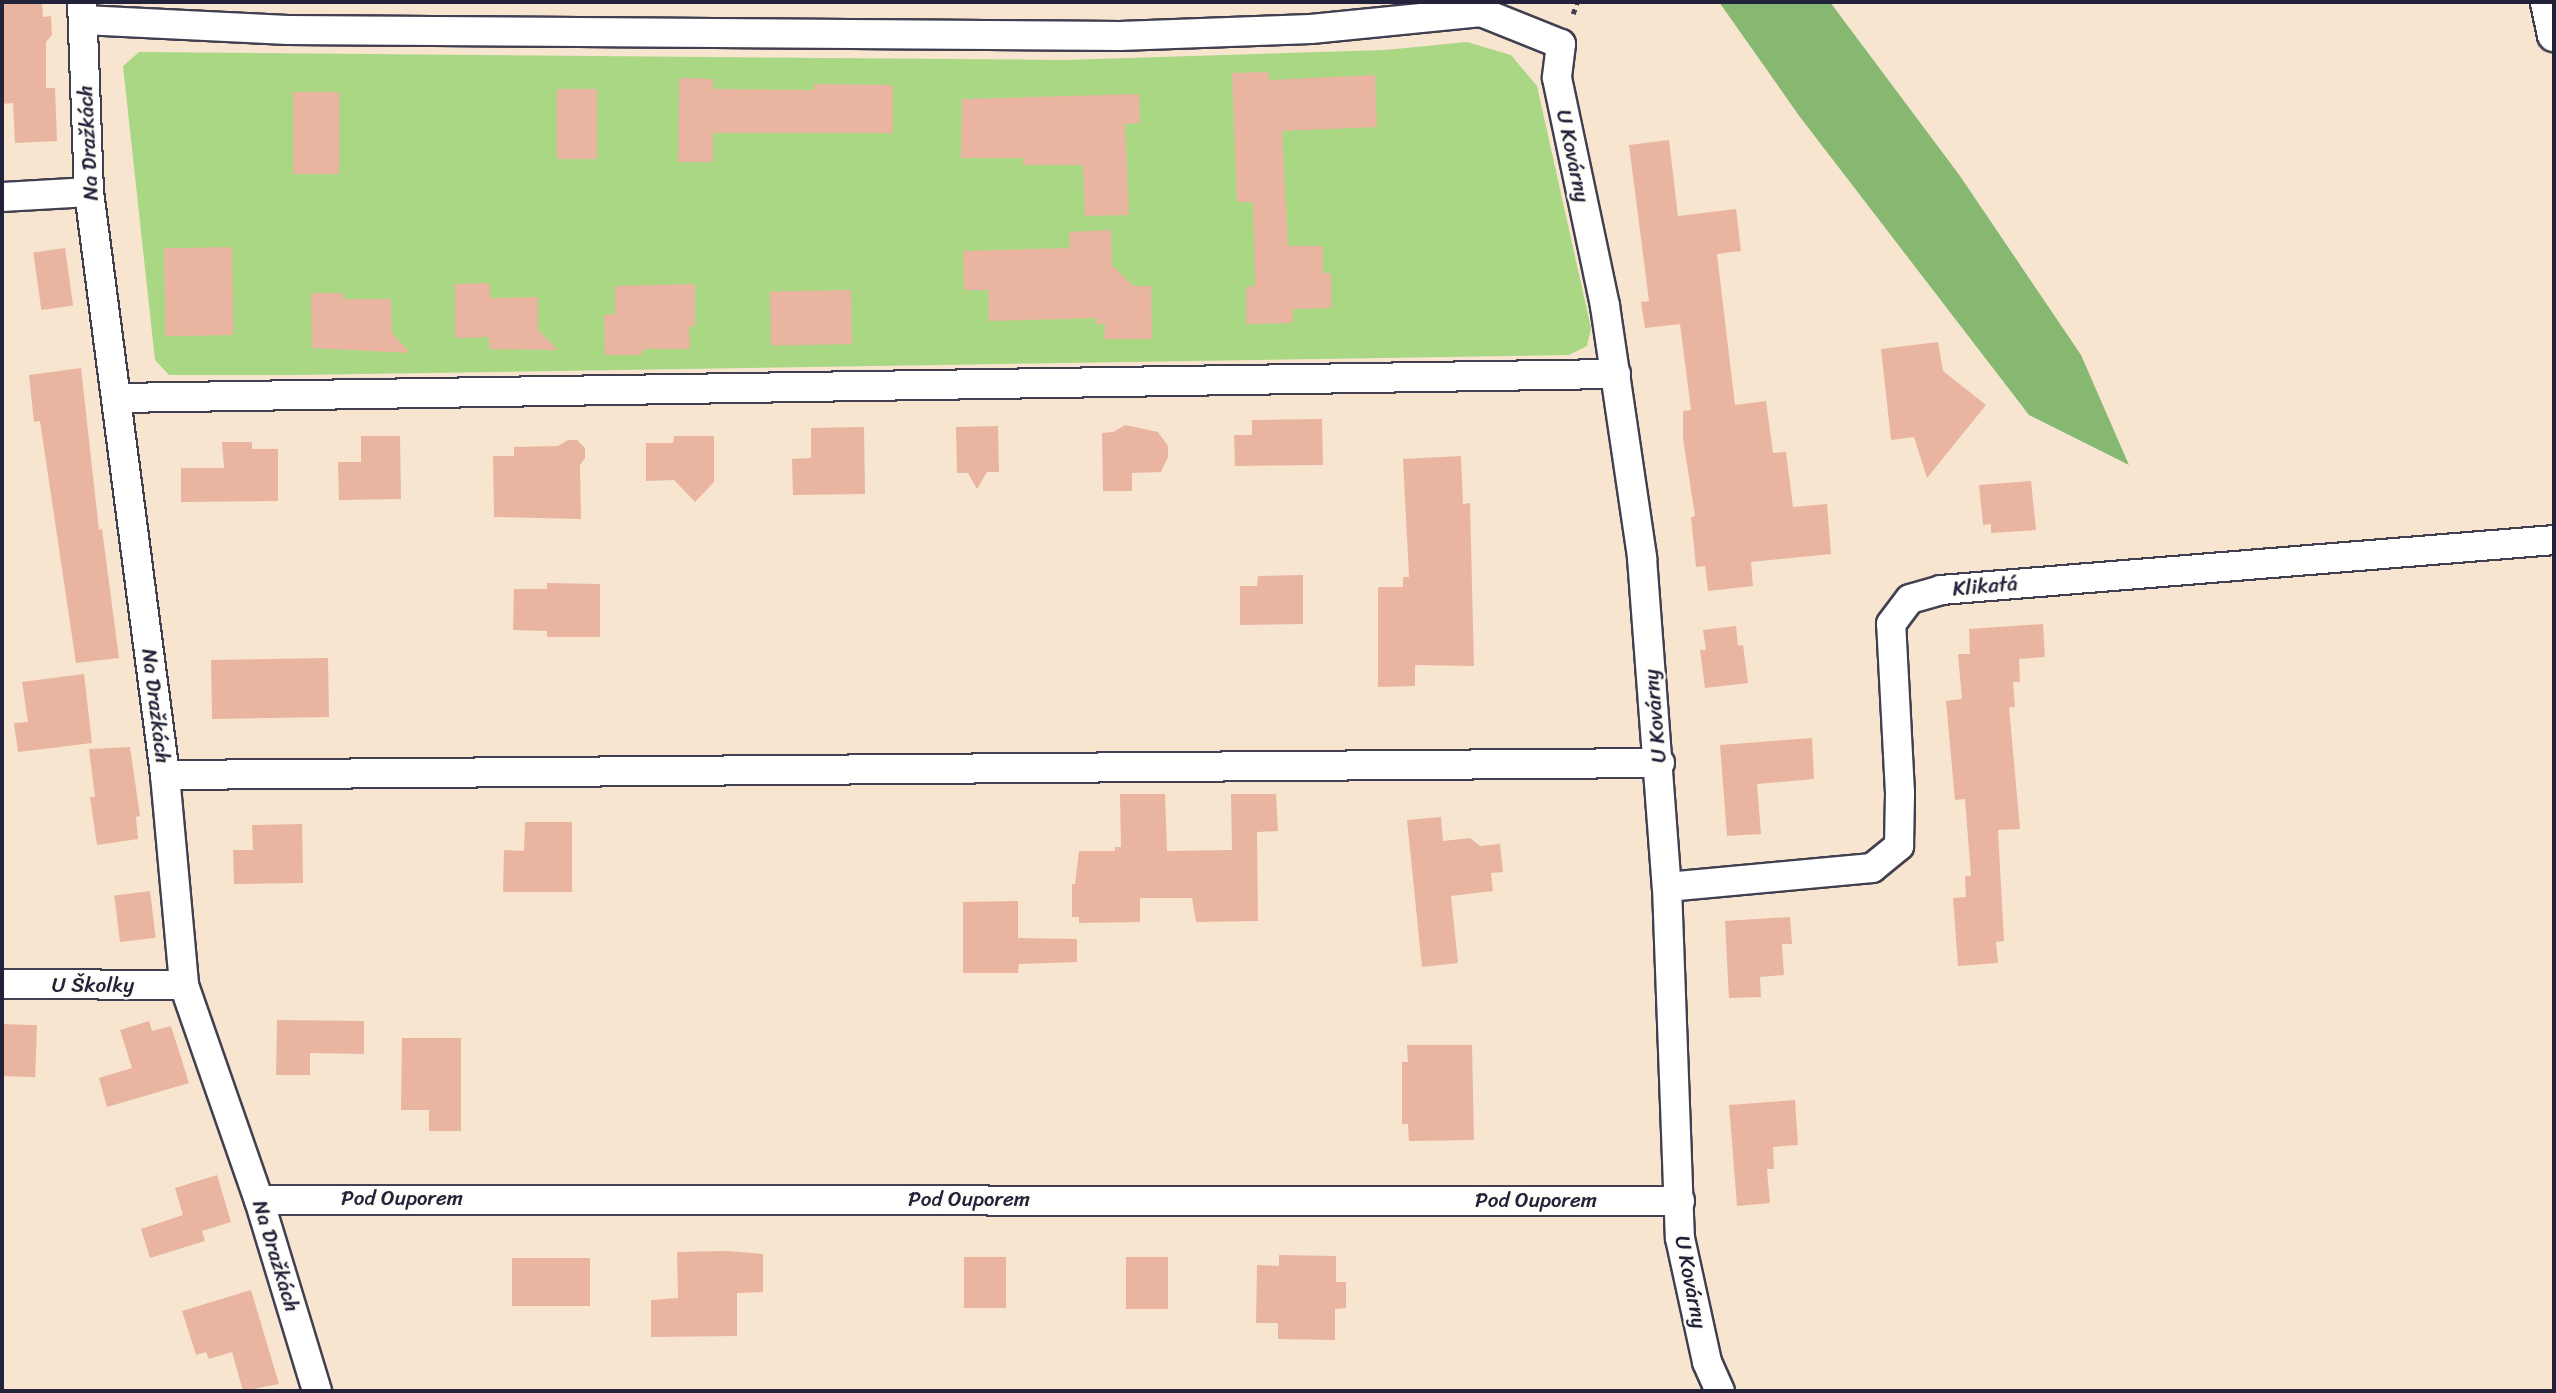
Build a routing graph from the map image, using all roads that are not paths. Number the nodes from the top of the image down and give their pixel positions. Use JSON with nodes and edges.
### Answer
{"nodes":[{"id":1,"x":2547,"y":2,"type":"edge"},
{"id":2,"x":83,"y":11,"type":"edge"},
{"id":3,"x":2554,"y":34,"type":"edge"},
{"id":4,"x":89,"y":192,"type":"junction"},
{"id":5,"x":2,"y":197,"type":"edge"},
{"id":6,"x":1616,"y":374,"type":"junction"},
{"id":7,"x":117,"y":398,"type":"junction"},
{"id":8,"x":2554,"y":540,"type":"edge"},
{"id":9,"x":1660,"y":762,"type":"junction"},
{"id":10,"x":165,"y":775,"type":"junction"},
{"id":11,"x":1667,"y":887,"type":"junction"},
{"id":12,"x":2,"y":984,"type":"edge"},
{"id":13,"x":184,"y":985,"type":"junction"},
{"id":14,"x":259,"y":1200,"type":"junction"},
{"id":15,"x":1680,"y":1201,"type":"junction"},
{"id":16,"x":317,"y":1391,"type":"edge"},
{"id":17,"x":1720,"y":1391,"type":"edge"}],
"edges":[{"from":1,"to":3,"type":"street"},
{"from":2,"to":4,"type":"street","name":"Na Dražkách"},
{"from":2,"to":6,"type":"street","name":"U Kovárny"},
{"from":4,"to":5,"type":"street"},
{"from":4,"to":7,"type":"street","name":"Na Dražkách"},
{"from":6,"to":7,"type":"street"},
{"from":6,"to":9,"type":"street","name":"U Kovárny"},
{"from":7,"to":10,"type":"street","name":"Na Dražkách"},
{"from":8,"to":11,"type":"street","name":"Klikatá"},
{"from":9,"to":10,"type":"street"},
{"from":9,"to":11,"type":"street","name":"U Kovárny"},
{"from":10,"to":13,"type":"street","name":"Na Dražkách"},
{"from":11,"to":15,"type":"street","name":"U Kovárny"},
{"from":12,"to":13,"type":"street","name":"U Školky"},
{"from":13,"to":14,"type":"street","name":"Na Dražkách"},
{"from":14,"to":15,"type":"street","name":"Pod Ouporem"},
{"from":14,"to":16,"type":"street","name":"Na Dražkách"},
{"from":15,"to":17,"type":"street","name":"U Kovárny"}]}
